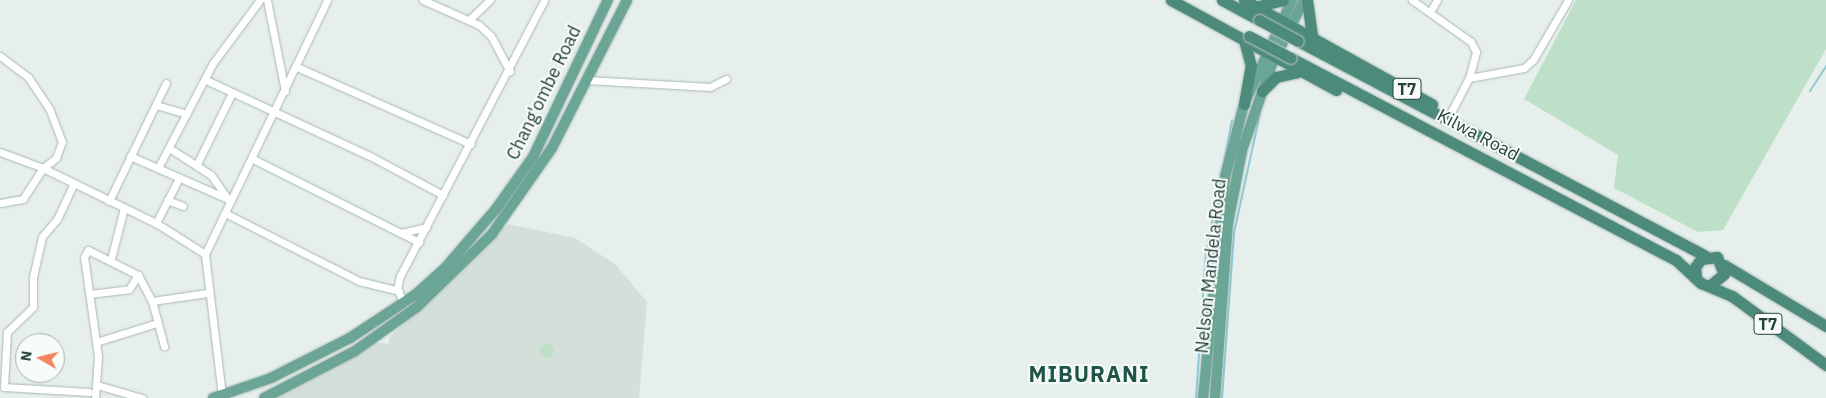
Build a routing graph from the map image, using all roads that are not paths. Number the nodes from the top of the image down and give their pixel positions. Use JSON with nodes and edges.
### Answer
{"nodes":[{"id":1,"x":260,"y":0,"type":"edge"},
{"id":2,"x":268,"y":0,"type":"edge"},
{"id":3,"x":328,"y":0,"type":"edge"},
{"id":4,"x":423,"y":0,"type":"edge"},
{"id":5,"x":490,"y":0,"type":"edge"},
{"id":6,"x":544,"y":0,"type":"edge"},
{"id":7,"x":608,"y":0,"type":"edge"},
{"id":8,"x":627,"y":0,"type":"edge"},
{"id":9,"x":1172,"y":0,"type":"edge"},
{"id":10,"x":1187,"y":0,"type":"edge"},
{"id":11,"x":1222,"y":0,"type":"edge"},
{"id":12,"x":1244,"y":0,"type":"edge"},
{"id":13,"x":1283,"y":0,"type":"edge"},
{"id":14,"x":1292,"y":0,"type":"edge"},
{"id":15,"x":1305,"y":0,"type":"edge"},
{"id":16,"x":1412,"y":0,"type":"edge"},
{"id":17,"x":1437,"y":0,"type":"edge"},
{"id":18,"x":1568,"y":0,"type":"edge"},
{"id":19,"x":1255,"y":7,"type":"junction"},
{"id":20,"x":1430,"y":12,"type":"junction"},
{"id":21,"x":469,"y":20,"type":"junction"},
{"id":22,"x":1286,"y":23,"type":"junction"},
{"id":23,"x":1244,"y":36,"type":"junction"},
{"id":24,"x":1312,"y":36,"type":"junction"},
{"id":25,"x":0,"y":56,"type":"edge"},
{"id":26,"x":1270,"y":57,"type":"junction"},
{"id":27,"x":297,"y":67,"type":"junction"},
{"id":28,"x":510,"y":71,"type":"junction"},
{"id":29,"x":1297,"y":72,"type":"junction"},
{"id":30,"x":1469,"y":78,"type":"junction"},
{"id":31,"x":726,"y":79,"type":"dead end"},
{"id":32,"x":206,"y":80,"type":"junction"},
{"id":33,"x":587,"y":80,"type":"junction"},
{"id":34,"x":166,"y":83,"type":"dead end"},
{"id":35,"x":285,"y":91,"type":"junction"},
{"id":36,"x":1262,"y":91,"type":"junction"},
{"id":37,"x":232,"y":93,"type":"junction"},
{"id":38,"x":1244,"y":104,"type":"junction"},
{"id":39,"x":156,"y":105,"type":"junction"},
{"id":40,"x":276,"y":111,"type":"junction"},
{"id":41,"x":187,"y":114,"type":"junction"},
{"id":42,"x":1450,"y":114,"type":"junction"},
{"id":43,"x":471,"y":144,"type":"junction"},
{"id":44,"x":169,"y":148,"type":"junction"},
{"id":45,"x":0,"y":152,"type":"edge"},
{"id":46,"x":130,"y":156,"type":"junction"},
{"id":47,"x":253,"y":159,"type":"junction"},
{"id":48,"x":1529,"y":163,"type":"junction"},
{"id":49,"x":197,"y":164,"type":"junction"},
{"id":50,"x":43,"y":168,"type":"junction"},
{"id":51,"x":158,"y":168,"type":"junction"},
{"id":52,"x":179,"y":178,"type":"junction"},
{"id":53,"x":1526,"y":180,"type":"junction"},
{"id":54,"x":73,"y":185,"type":"junction"},
{"id":55,"x":443,"y":195,"type":"junction"},
{"id":56,"x":109,"y":200,"type":"junction"},
{"id":57,"x":166,"y":200,"type":"junction"},
{"id":58,"x":229,"y":200,"type":"junction"},
{"id":59,"x":0,"y":202,"type":"edge"},
{"id":60,"x":183,"y":206,"type":"dead end"},
{"id":61,"x":124,"y":208,"type":"junction"},
{"id":62,"x":225,"y":213,"type":"junction"},
{"id":63,"x":156,"y":223,"type":"junction"},
{"id":64,"x":426,"y":227,"type":"junction"},
{"id":65,"x":401,"y":233,"type":"junction"},
{"id":66,"x":418,"y":242,"type":"junction"},
{"id":67,"x":205,"y":254,"type":"junction"},
{"id":68,"x":1705,"y":256,"type":"junction"},
{"id":69,"x":111,"y":259,"type":"junction"},
{"id":70,"x":1724,"y":265,"type":"junction"},
{"id":71,"x":138,"y":275,"type":"junction"},
{"id":72,"x":1696,"y":278,"type":"junction"},
{"id":73,"x":1709,"y":286,"type":"junction"},
{"id":74,"x":399,"y":291,"type":"junction"},
{"id":75,"x":207,"y":293,"type":"junction"},
{"id":76,"x":90,"y":294,"type":"junction"},
{"id":77,"x":152,"y":301,"type":"junction"},
{"id":78,"x":404,"y":303,"type":"junction"},
{"id":79,"x":157,"y":323,"type":"junction"},
{"id":80,"x":1826,"y":326,"type":"edge"},
{"id":81,"x":3,"y":333,"type":"edge"},
{"id":82,"x":96,"y":342,"type":"junction"},
{"id":83,"x":164,"y":346,"type":"dead end"},
{"id":84,"x":1826,"y":366,"type":"edge"},
{"id":85,"x":98,"y":374,"type":"junction"},
{"id":86,"x":97,"y":385,"type":"junction"},
{"id":87,"x":2,"y":388,"type":"edge"},
{"id":88,"x":90,"y":396,"type":"edge"},
{"id":89,"x":217,"y":397,"type":"edge"},
{"id":90,"x":142,"y":398,"type":"edge"},
{"id":91,"x":264,"y":398,"type":"edge"},
{"id":92,"x":1203,"y":398,"type":"edge"},
{"id":93,"x":1215,"y":398,"type":"edge"}],
"edges":[{"from":1,"to":32,"type":"street"},
{"from":2,"to":35,"type":"street"},
{"from":3,"to":27,"type":"street"},
{"from":4,"to":21,"type":"street"},
{"from":5,"to":21,"type":"street"},
{"from":6,"to":28,"type":"street"},
{"from":7,"to":78,"type":"main road","name":"Chang'ombe Road"},
{"from":8,"to":33,"type":"main road","name":"Chang'ombe Road"},
{"from":9,"to":23,"type":"highway","number":"T7"},
{"from":10,"to":23,"type":"highway","name":"Kilwa Road","number":"T7"},
{"from":11,"to":48,"type":"highway","name":"Kilwa Road","number":"T7","bridge":true},
{"from":12,"to":19,"type":"highway","number":"T7"},
{"from":13,"to":19,"type":"highway"},
{"from":14,"to":22,"type":"main road","name":"Nelson Mandela Road"},
{"from":15,"to":22,"type":"main road","name":"Nelson Mandela Road"},
{"from":15,"to":24,"type":"highway"},
{"from":16,"to":20,"type":"street"},
{"from":17,"to":20,"type":"street"},
{"from":18,"to":30,"type":"street"},
{"from":19,"to":22,"type":"highway","number":"T7"},
{"from":20,"to":30,"type":"street"},
{"from":21,"to":28,"type":"street"},
{"from":22,"to":24,"type":"highway","number":"T7"},
{"from":22,"to":26,"type":"main road","name":"Nelson Mandela Road"},
{"from":23,"to":26,"type":"highway","number":"T7"},
{"from":23,"to":38,"type":"highway"},
{"from":23,"to":53,"type":"highway","name":"Kilwa Road","number":"T7","bridge":true},
{"from":24,"to":42,"type":"highway","number":"T7"},
{"from":25,"to":50,"type":"street"},
{"from":26,"to":29,"type":"highway","number":"T7"},
{"from":26,"to":36,"type":"main road","name":"Nelson Mandela Road"},
{"from":26,"to":38,"type":"main road","name":"Nelson Mandela Road"},
{"from":27,"to":35,"type":"street"},
{"from":27,"to":43,"type":"street"},
{"from":28,"to":43,"type":"street"},
{"from":29,"to":36,"type":"highway"},
{"from":29,"to":53,"type":"highway","number":"T7"},
{"from":30,"to":42,"type":"street"},
{"from":31,"to":33,"type":"street"},
{"from":32,"to":37,"type":"street"},
{"from":32,"to":41,"type":"street"},
{"from":33,"to":91,"type":"main road","name":"Chang'ombe Road"},
{"from":34,"to":39,"type":"street"},
{"from":35,"to":40,"type":"street"},
{"from":36,"to":93,"type":"main road","name":"Nelson Mandela Road"},
{"from":37,"to":40,"type":"street"},
{"from":37,"to":49,"type":"street"},
{"from":38,"to":92,"type":"main road","name":"Nelson Mandela Road"},
{"from":39,"to":41,"type":"street"},
{"from":39,"to":46,"type":"street"},
{"from":40,"to":47,"type":"street"},
{"from":40,"to":55,"type":"street"},
{"from":41,"to":44,"type":"street"},
{"from":42,"to":48,"type":"highway","number":"T7"},
{"from":43,"to":55,"type":"street"},
{"from":44,"to":49,"type":"street"},
{"from":44,"to":51,"type":"street"},
{"from":45,"to":50,"type":"street"},
{"from":46,"to":51,"type":"street"},
{"from":46,"to":56,"type":"street"},
{"from":47,"to":58,"type":"street"},
{"from":47,"to":65,"type":"street"},
{"from":48,"to":68,"type":"highway","name":"Kilwa Road","number":"T7"},
{"from":49,"to":58,"type":"street"},
{"from":50,"to":54,"type":"street"},
{"from":50,"to":59,"type":"street"},
{"from":51,"to":52,"type":"street"},
{"from":52,"to":57,"type":"street"},
{"from":52,"to":58,"type":"street"},
{"from":53,"to":72,"type":"highway","name":"Kilwa Road","number":"T7"},
{"from":54,"to":56,"type":"street"},
{"from":54,"to":81,"type":"street"},
{"from":55,"to":64,"type":"street"},
{"from":56,"to":61,"type":"street"},
{"from":57,"to":60,"type":"street"},
{"from":57,"to":63,"type":"street"},
{"from":58,"to":62,"type":"street"},
{"from":61,"to":63,"type":"street"},
{"from":61,"to":69,"type":"street"},
{"from":62,"to":67,"type":"street"},
{"from":62,"to":74,"type":"street"},
{"from":63,"to":67,"type":"street"},
{"from":64,"to":65,"type":"street"},
{"from":64,"to":66,"type":"street"},
{"from":65,"to":66,"type":"street"},
{"from":66,"to":74,"type":"street"},
{"from":67,"to":75,"type":"street"},
{"from":68,"to":70,"type":"highway","number":"T7"},
{"from":68,"to":72,"type":"highway"},
{"from":69,"to":71,"type":"street"},
{"from":69,"to":76,"type":"street"},
{"from":70,"to":73,"type":"highway"},
{"from":70,"to":80,"type":"highway","number":"T7"},
{"from":71,"to":76,"type":"street"},
{"from":71,"to":77,"type":"street"},
{"from":72,"to":73,"type":"highway","number":"T7"},
{"from":73,"to":84,"type":"highway","number":"T7"},
{"from":74,"to":78,"type":"street"},
{"from":75,"to":77,"type":"street"},
{"from":75,"to":89,"type":"street"},
{"from":76,"to":82,"type":"street"},
{"from":77,"to":79,"type":"street"},
{"from":78,"to":89,"type":"main road","name":"Chang'ombe Road"},
{"from":79,"to":82,"type":"street"},
{"from":79,"to":83,"type":"street"},
{"from":81,"to":87,"type":"street"},
{"from":82,"to":85,"type":"street"},
{"from":85,"to":86,"type":"street"},
{"from":85,"to":88,"type":"street"},
{"from":86,"to":88,"type":"street"},
{"from":86,"to":90,"type":"street"},
{"from":87,"to":88,"type":"street"}]}
